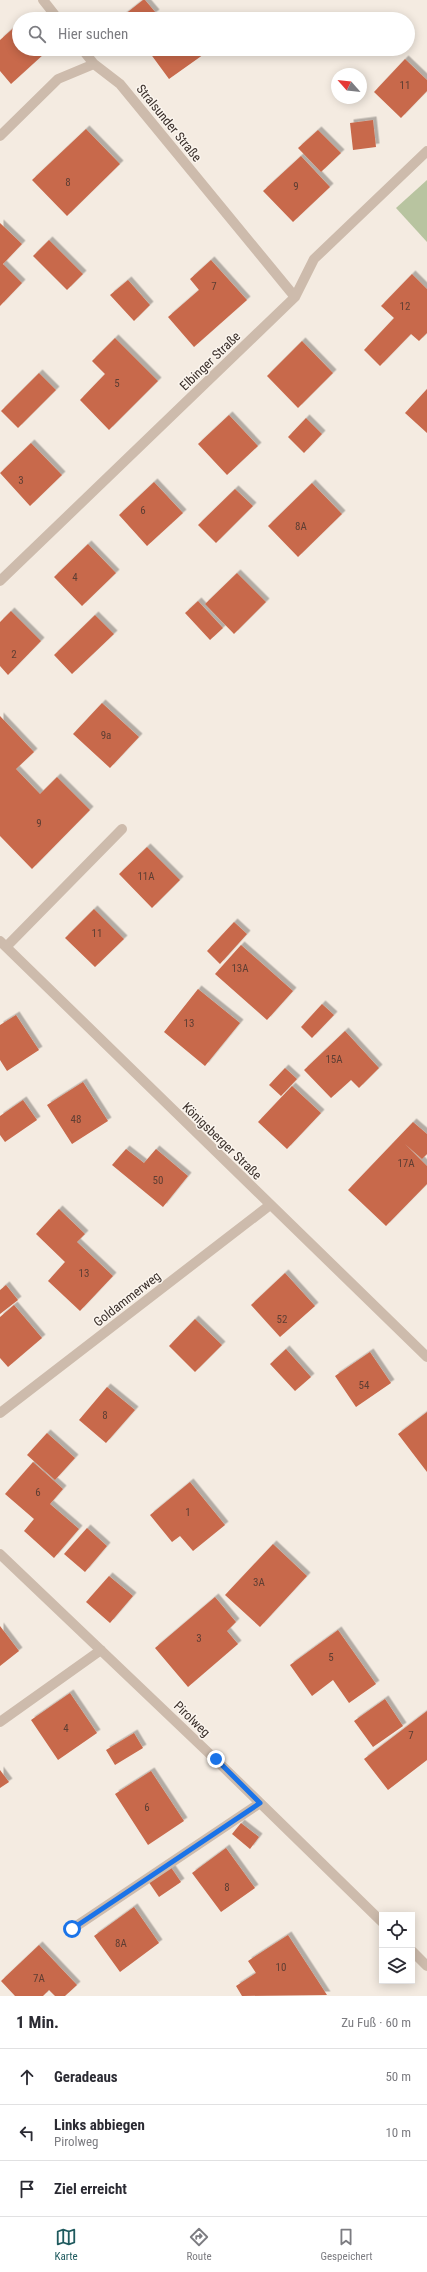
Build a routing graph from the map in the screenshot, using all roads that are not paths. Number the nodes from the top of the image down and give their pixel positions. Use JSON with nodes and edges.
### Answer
{"nodes":[{"id":1,"x":42,"y":0,"type":"edge"},
{"id":2,"x":52,"y":12,"type":"edge"},
{"id":3,"x":88,"y":56,"type":"edge"},
{"id":4,"x":94,"y":64,"type":"junction"},
{"id":5,"x":0,"y":136,"type":"edge"},
{"id":6,"x":427,"y":151,"type":"edge"},
{"id":7,"x":295,"y":297,"type":"junction"},
{"id":8,"x":0,"y":581,"type":"edge"},
{"id":9,"x":122,"y":829,"type":"dead end"},
{"id":10,"x":3,"y":944,"type":"edge"},
{"id":11,"x":270,"y":1205,"type":"junction"},
{"id":12,"x":427,"y":1357,"type":"edge"},
{"id":13,"x":0,"y":1413,"type":"edge"},
{"id":14,"x":0,"y":1554,"type":"edge"},
{"id":15,"x":101,"y":1650,"type":"junction"},
{"id":16,"x":0,"y":1722,"type":"edge"},
{"id":17,"x":260,"y":1803,"type":"junction"},
{"id":18,"x":379,"y":1919,"type":"edge"},
{"id":19,"x":72,"y":1929,"type":"dead end"},
{"id":20,"x":415,"y":1954,"type":"edge"},
{"id":21,"x":427,"y":1966,"type":"edge"}],
"edges":[{"from":1,"to":2,"type":"street"},
{"from":3,"to":4,"type":"street","name":"Stralsunder Straße"},
{"from":4,"to":5,"type":"street"},
{"from":4,"to":7,"type":"street","name":"Stralsunder Straße"},
{"from":6,"to":7,"type":"street","name":"Elbinger Straße"},
{"from":7,"to":8,"type":"street","name":"Elbinger Straße"},
{"from":9,"to":10,"type":"street"},
{"from":10,"to":11,"type":"street","name":"Königsberger Straße"},
{"from":11,"to":12,"type":"street","name":"Königsberger Straße"},
{"from":11,"to":13,"type":"street","name":"Goldammerweg"},
{"from":14,"to":15,"type":"street","name":"Pirolweg"},
{"from":15,"to":16,"type":"street"},
{"from":15,"to":17,"type":"street","name":"Pirolweg"},
{"from":17,"to":18,"type":"street","name":"Pirolweg"},
{"from":17,"to":19,"type":"street"},
{"from":20,"to":21,"type":"street"}]}
